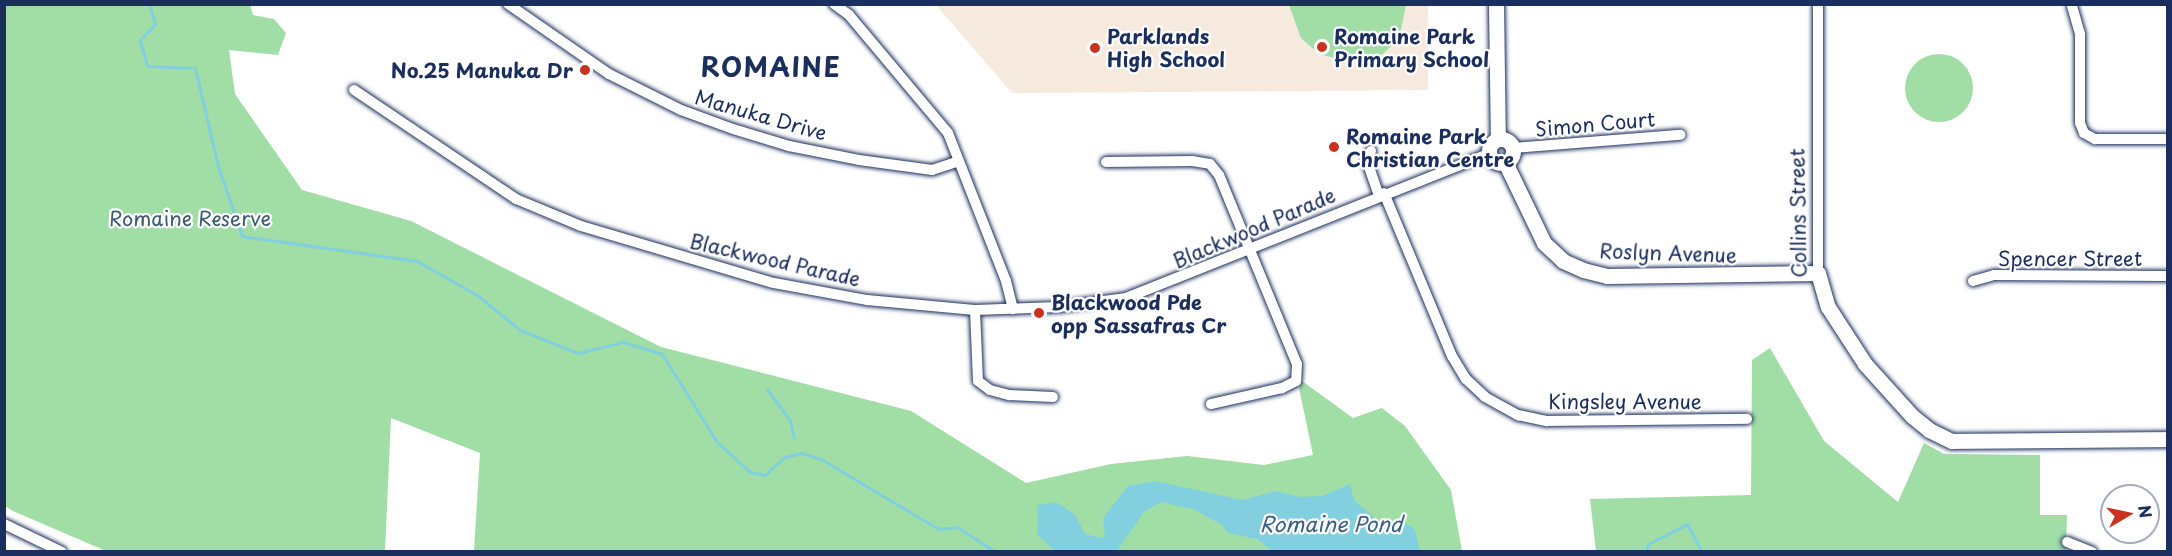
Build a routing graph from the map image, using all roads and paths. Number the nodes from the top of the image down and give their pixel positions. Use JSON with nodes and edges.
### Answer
{"nodes":[{"id":1,"x":508,"y":4,"type":"edge"},
{"id":2,"x":834,"y":4,"type":"edge"},
{"id":3,"x":1496,"y":4,"type":"edge"},
{"id":4,"x":1818,"y":4,"type":"edge"},
{"id":5,"x":2072,"y":5,"type":"edge"},
{"id":6,"x":354,"y":90,"type":"dead end"},
{"id":7,"x":1680,"y":135,"type":"dead end"},
{"id":8,"x":1498,"y":139,"type":"junction"},
{"id":9,"x":2168,"y":139,"type":"edge"},
{"id":10,"x":1513,"y":148,"type":"junction"},
{"id":11,"x":1371,"y":151,"type":"dead end"},
{"id":12,"x":1490,"y":153,"type":"junction"},
{"id":13,"x":959,"y":161,"type":"junction"},
{"id":14,"x":1106,"y":162,"type":"dead end"},
{"id":15,"x":1504,"y":162,"type":"junction"},
{"id":16,"x":1382,"y":194,"type":"junction"},
{"id":17,"x":1250,"y":250,"type":"junction"},
{"id":18,"x":1818,"y":273,"type":"junction"},
{"id":19,"x":2168,"y":276,"type":"edge"},
{"id":20,"x":1973,"y":281,"type":"dead end"},
{"id":21,"x":1013,"y":309,"type":"junction"},
{"id":22,"x":975,"y":310,"type":"junction"},
{"id":23,"x":1053,"y":397,"type":"dead end"},
{"id":24,"x":1211,"y":404,"type":"dead end"},
{"id":25,"x":1747,"y":419,"type":"dead end"},
{"id":26,"x":2168,"y":439,"type":"edge"},
{"id":27,"x":4,"y":524,"type":"edge"},
{"id":28,"x":2067,"y":542,"type":"dead end"},
{"id":29,"x":62,"y":552,"type":"edge"},
{"id":30,"x":2092,"y":552,"type":"edge"}],
"edges":[{"from":1,"to":13,"type":"street","name":"Manuka Drive"},
{"from":2,"to":13,"type":"street"},
{"from":3,"to":8,"type":"street"},
{"from":4,"to":18,"type":"street","name":"Collins Street"},
{"from":5,"to":9,"type":"street"},
{"from":6,"to":22,"type":"street","name":"Blackwood Parade"},
{"from":7,"to":10,"type":"street","name":"Simon Court"},
{"from":8,"to":10,"type":"street"},
{"from":8,"to":12,"type":"street"},
{"from":10,"to":15,"type":"street"},
{"from":11,"to":16,"type":"street","name":"Kingsley Avenue"},
{"from":12,"to":15,"type":"street"},
{"from":12,"to":16,"type":"street","name":"Blackwood Parade"},
{"from":13,"to":21,"type":"street"},
{"from":14,"to":17,"type":"street"},
{"from":15,"to":18,"type":"street","name":"Roslyn Avenue"},
{"from":16,"to":17,"type":"street","name":"Blackwood Parade"},
{"from":16,"to":25,"type":"street","name":"Kingsley Avenue"},
{"from":17,"to":21,"type":"street","name":"Blackwood Parade"},
{"from":17,"to":24,"type":"street"},
{"from":18,"to":26,"type":"street","name":"Collins Street"},
{"from":19,"to":20,"type":"street","name":"Spencer Street"},
{"from":21,"to":22,"type":"street","name":"Blackwood Parade"},
{"from":22,"to":23,"type":"street"},
{"from":27,"to":29,"type":"street"},
{"from":28,"to":30,"type":"street"}]}
